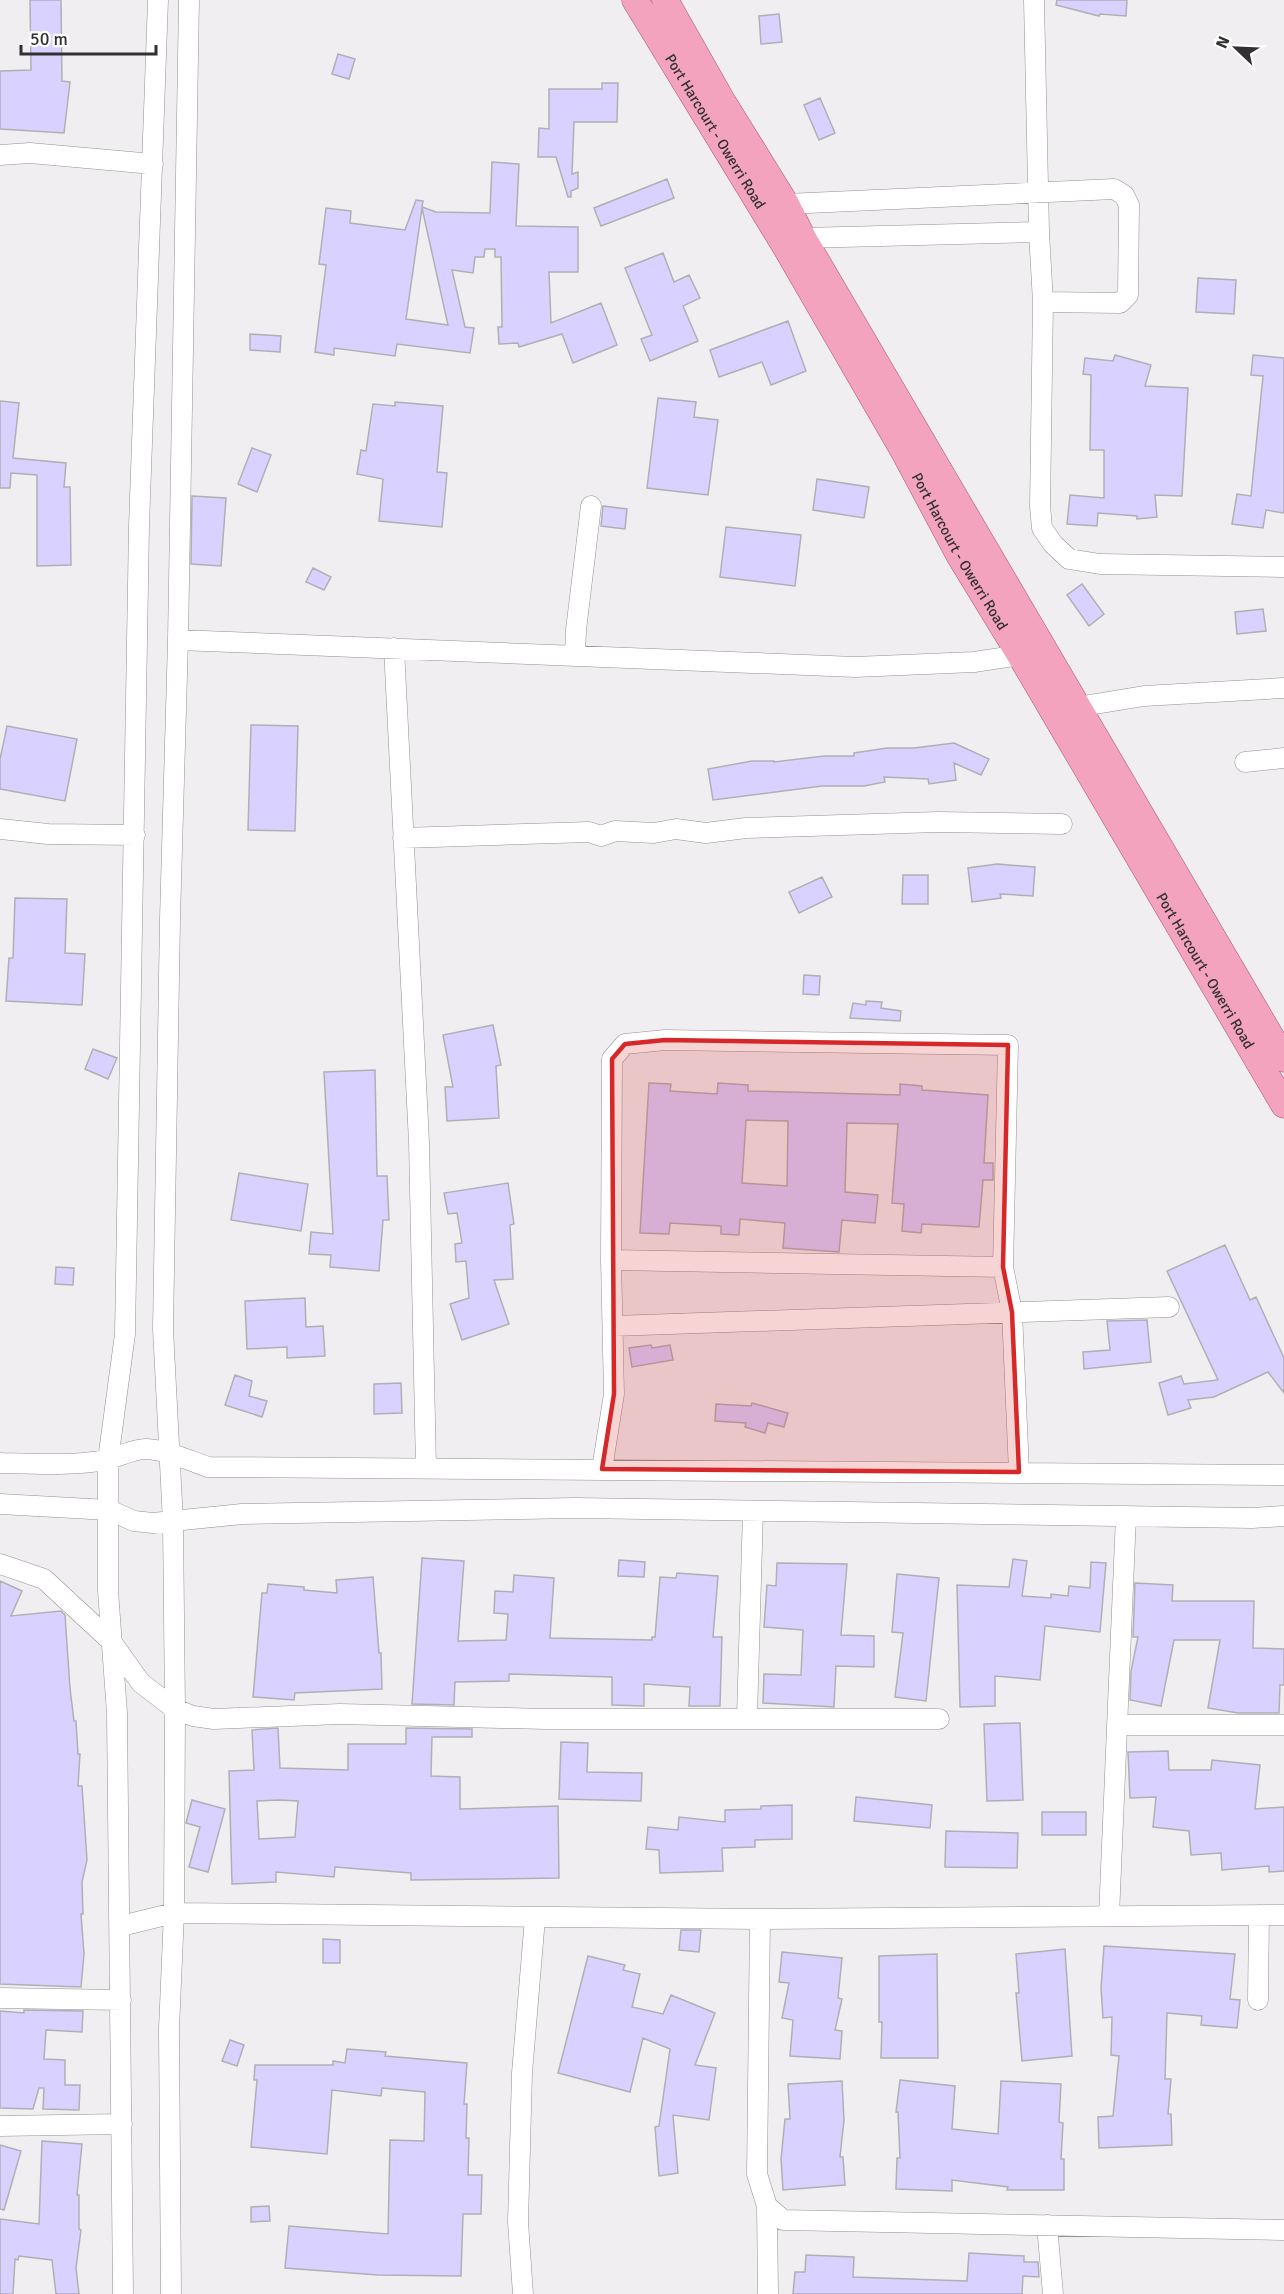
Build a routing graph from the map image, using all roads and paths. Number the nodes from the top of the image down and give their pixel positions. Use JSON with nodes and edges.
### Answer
{"nodes":[{"id":1,"x":158,"y":0,"type":"edge"},
{"id":2,"x":189,"y":0,"type":"edge"},
{"id":3,"x":635,"y":0,"type":"edge"},
{"id":4,"x":666,"y":0,"type":"edge"},
{"id":5,"x":1034,"y":0,"type":"edge"},
{"id":6,"x":0,"y":155,"type":"edge"},
{"id":7,"x":153,"y":164,"type":"junction"},
{"id":8,"x":1038,"y":193,"type":"junction"},
{"id":9,"x":786,"y":204,"type":"junction"},
{"id":10,"x":1039,"y":232,"type":"junction"},
{"id":11,"x":802,"y":238,"type":"junction"},
{"id":12,"x":1043,"y":302,"type":"junction"},
{"id":13,"x":591,"y":506,"type":"dead end"},
{"id":14,"x":1284,"y":567,"type":"edge"},
{"id":15,"x":178,"y":639,"type":"junction"},
{"id":16,"x":394,"y":648,"type":"junction"},
{"id":17,"x":1020,"y":655,"type":"junction"},
{"id":18,"x":575,"y":656,"type":"junction"},
{"id":19,"x":1284,"y":688,"type":"edge"},
{"id":20,"x":1077,"y":707,"type":"junction"},
{"id":21,"x":1284,"y":758,"type":"edge"},
{"id":22,"x":1245,"y":762,"type":"dead end"},
{"id":23,"x":1062,"y":824,"type":"dead end"},
{"id":24,"x":0,"y":829,"type":"edge"},
{"id":25,"x":135,"y":835,"type":"junction"},
{"id":26,"x":403,"y":838,"type":"junction"},
{"id":27,"x":1284,"y":1059,"type":"edge"},
{"id":28,"x":1284,"y":1106,"type":"edge"},
{"id":29,"x":611,"y":1260,"type":"junction"},
{"id":30,"x":1003,"y":1267,"type":"junction"},
{"id":31,"x":1169,"y":1307,"type":"dead end"},
{"id":32,"x":1012,"y":1312,"type":"junction"},
{"id":33,"x":613,"y":1326,"type":"junction"},
{"id":34,"x":170,"y":1454,"type":"junction"},
{"id":35,"x":108,"y":1460,"type":"junction"},
{"id":36,"x":0,"y":1463,"type":"edge"},
{"id":37,"x":426,"y":1468,"type":"junction"},
{"id":38,"x":602,"y":1469,"type":"junction"},
{"id":39,"x":1019,"y":1472,"type":"junction"},
{"id":40,"x":1284,"y":1475,"type":"edge"},
{"id":41,"x":0,"y":1504,"type":"edge"},
{"id":42,"x":109,"y":1510,"type":"junction"},
{"id":43,"x":753,"y":1511,"type":"junction"},
{"id":44,"x":1126,"y":1516,"type":"junction"},
{"id":45,"x":1284,"y":1516,"type":"edge"},
{"id":46,"x":173,"y":1522,"type":"junction"},
{"id":47,"x":0,"y":1564,"type":"edge"},
{"id":48,"x":111,"y":1641,"type":"junction"},
{"id":49,"x":175,"y":1708,"type":"junction"},
{"id":50,"x":747,"y":1717,"type":"junction"},
{"id":51,"x":939,"y":1719,"type":"dead end"},
{"id":52,"x":1117,"y":1725,"type":"junction"},
{"id":53,"x":1284,"y":1725,"type":"edge"},
{"id":54,"x":174,"y":1913,"type":"junction"},
{"id":55,"x":1259,"y":1915,"type":"junction"},
{"id":56,"x":1284,"y":1915,"type":"edge"},
{"id":57,"x":1109,"y":1916,"type":"junction"},
{"id":58,"x":535,"y":1917,"type":"junction"},
{"id":59,"x":760,"y":1919,"type":"junction"},
{"id":60,"x":121,"y":1926,"type":"junction"},
{"id":61,"x":0,"y":1998,"type":"edge"},
{"id":62,"x":121,"y":2000,"type":"junction"},
{"id":63,"x":1258,"y":2000,"type":"dead end"},
{"id":64,"x":122,"y":2124,"type":"junction"},
{"id":65,"x":0,"y":2126,"type":"edge"},
{"id":66,"x":766,"y":2206,"type":"junction"},
{"id":67,"x":1047,"y":2225,"type":"junction"},
{"id":68,"x":1284,"y":2230,"type":"edge"},
{"id":69,"x":123,"y":2294,"type":"edge"},
{"id":70,"x":171,"y":2294,"type":"edge"},
{"id":71,"x":523,"y":2294,"type":"edge"},
{"id":72,"x":768,"y":2294,"type":"edge"},
{"id":73,"x":1053,"y":2294,"type":"edge"}],
"edges":[{"from":1,"to":7,"type":"street"},
{"from":2,"to":15,"type":"street"},
{"from":3,"to":17,"type":"main road","name":"Port Harcourt - Owerri Road"},
{"from":4,"to":9,"type":"main road","name":"Port Harcourt - Owerri Road"},
{"from":5,"to":8,"type":"street"},
{"from":6,"to":7,"type":"street"},
{"from":7,"to":25,"type":"street"},
{"from":8,"to":9,"type":"street"},
{"from":8,"to":10,"type":"street"},
{"from":8,"to":12,"type":"street"},
{"from":9,"to":11,"type":"main road","name":"Port Harcourt - Owerri Road"},
{"from":10,"to":11,"type":"street"},
{"from":10,"to":12,"type":"street"},
{"from":11,"to":20,"type":"main road","name":"Port Harcourt - Owerri Road"},
{"from":12,"to":14,"type":"street"},
{"from":13,"to":18,"type":"street"},
{"from":15,"to":16,"type":"street"},
{"from":15,"to":34,"type":"street"},
{"from":16,"to":18,"type":"street"},
{"from":16,"to":26,"type":"street"},
{"from":17,"to":18,"type":"street"},
{"from":17,"to":28,"type":"main road","name":"Port Harcourt - Owerri Road"},
{"from":19,"to":20,"type":"street"},
{"from":20,"to":27,"type":"main road","name":"Port Harcourt - Owerri Road"},
{"from":21,"to":22,"type":"street"},
{"from":23,"to":26,"type":"street"},
{"from":24,"to":25,"type":"street"},
{"from":25,"to":35,"type":"street"},
{"from":26,"to":37,"type":"street"},
{"from":29,"to":30,"type":"street"},
{"from":29,"to":30,"type":"street"},
{"from":29,"to":33,"type":"street"},
{"from":30,"to":32,"type":"street"},
{"from":31,"to":32,"type":"street"},
{"from":32,"to":33,"type":"street"},
{"from":32,"to":39,"type":"street"},
{"from":33,"to":38,"type":"street"},
{"from":34,"to":35,"type":"street"},
{"from":34,"to":37,"type":"street"},
{"from":34,"to":46,"type":"street"},
{"from":35,"to":36,"type":"street"},
{"from":35,"to":42,"type":"street"},
{"from":37,"to":38,"type":"street"},
{"from":38,"to":39,"type":"street"},
{"from":39,"to":40,"type":"street"},
{"from":41,"to":42,"type":"street"},
{"from":42,"to":46,"type":"street"},
{"from":42,"to":48,"type":"street"},
{"from":43,"to":44,"type":"street"},
{"from":43,"to":46,"type":"street"},
{"from":43,"to":50,"type":"street"},
{"from":44,"to":45,"type":"street"},
{"from":44,"to":52,"type":"street"},
{"from":46,"to":49,"type":"street"},
{"from":47,"to":48,"type":"street"},
{"from":48,"to":49,"type":"street"},
{"from":48,"to":60,"type":"street"},
{"from":49,"to":50,"type":"street"},
{"from":49,"to":54,"type":"street"},
{"from":50,"to":51,"type":"street"},
{"from":52,"to":53,"type":"street"},
{"from":52,"to":57,"type":"street"},
{"from":54,"to":58,"type":"street"},
{"from":54,"to":60,"type":"street"},
{"from":54,"to":70,"type":"street"},
{"from":55,"to":56,"type":"street"},
{"from":55,"to":57,"type":"street"},
{"from":55,"to":63,"type":"street"},
{"from":57,"to":59,"type":"street"},
{"from":58,"to":59,"type":"street"},
{"from":58,"to":71,"type":"street"},
{"from":59,"to":66,"type":"street"},
{"from":60,"to":62,"type":"street"},
{"from":61,"to":62,"type":"street"},
{"from":62,"to":64,"type":"street"},
{"from":64,"to":65,"type":"street"},
{"from":64,"to":69,"type":"street"},
{"from":66,"to":67,"type":"street"},
{"from":66,"to":72,"type":"street"},
{"from":67,"to":68,"type":"street"},
{"from":67,"to":73,"type":"street"}]}
